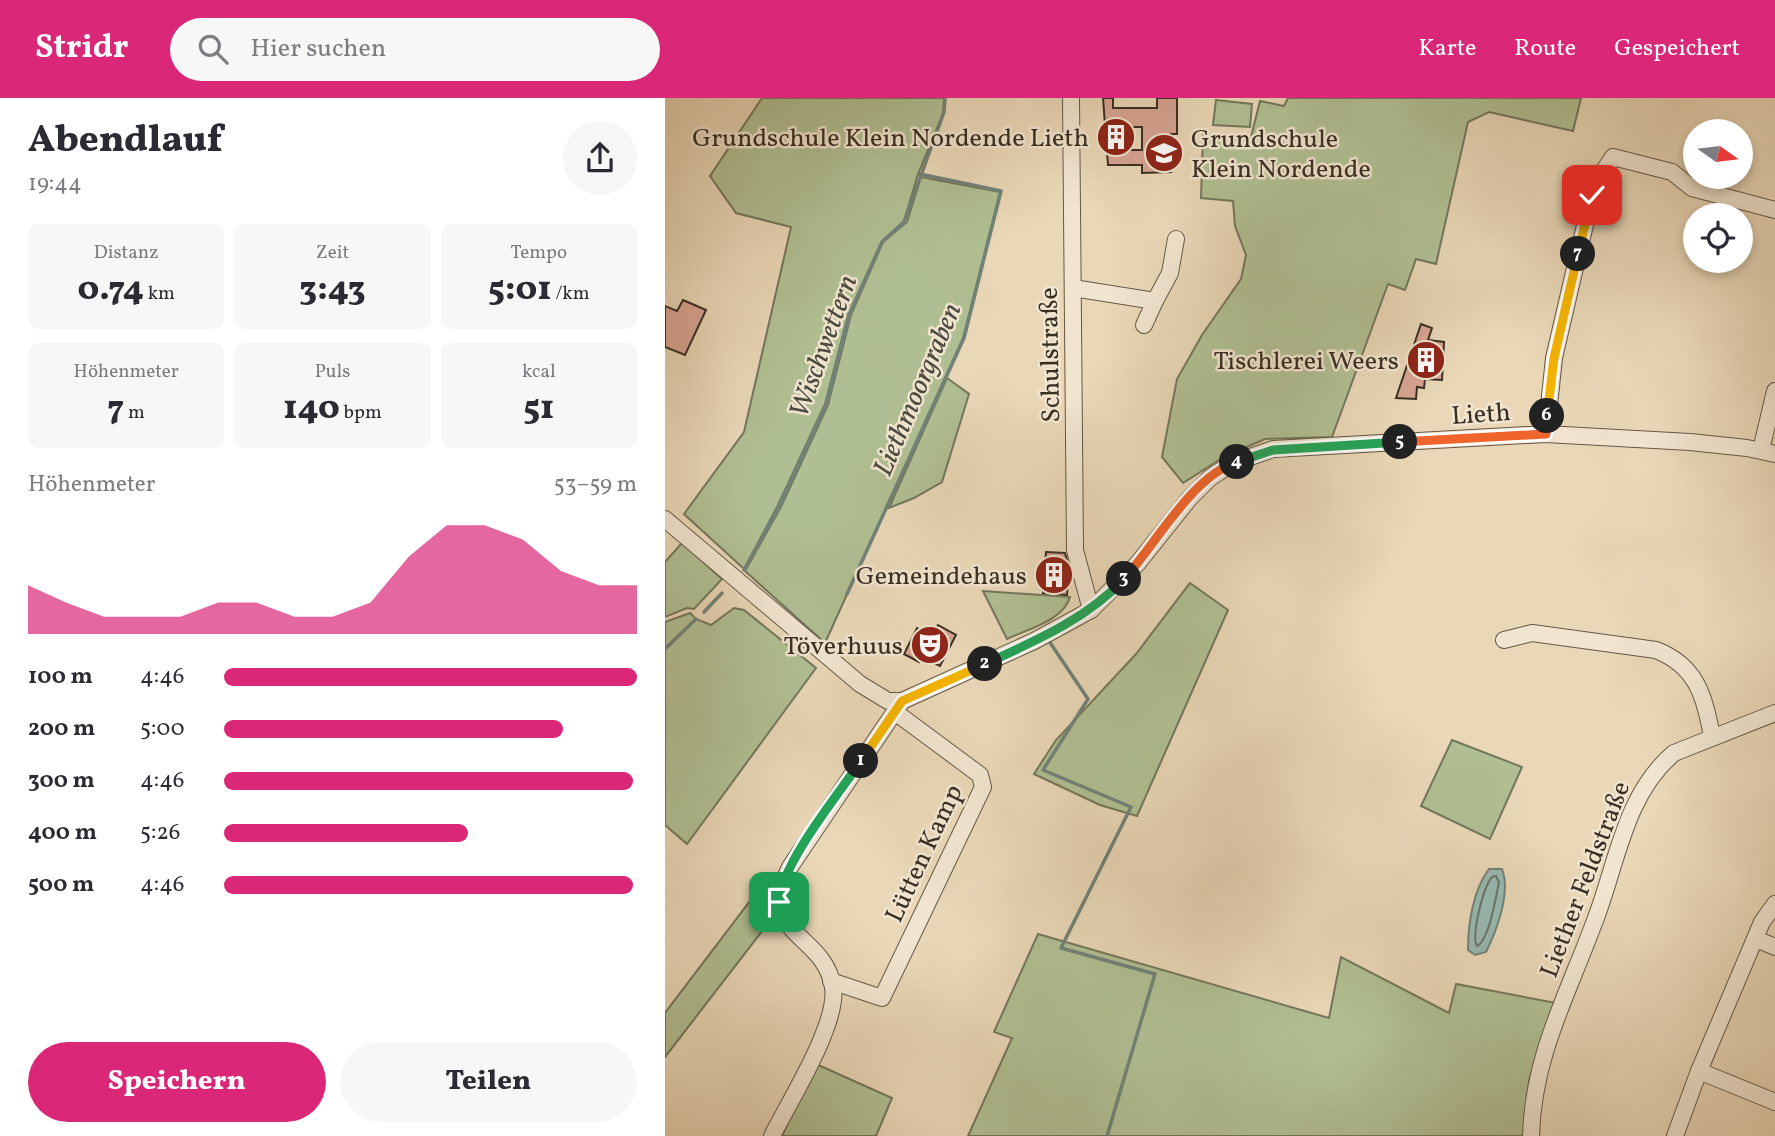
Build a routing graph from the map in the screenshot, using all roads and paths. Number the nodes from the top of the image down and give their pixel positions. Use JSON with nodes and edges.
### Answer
{"nodes":[{"id":1,"x":1071,"y":98,"type":"edge"},
{"id":2,"x":1775,"y":210,"type":"edge"},
{"id":3,"x":1176,"y":239,"type":"dead end"},
{"id":4,"x":1073,"y":288,"type":"junction"},
{"id":5,"x":1155,"y":300,"type":"junction"},
{"id":6,"x":1144,"y":326,"type":"dead end"},
{"id":7,"x":1775,"y":391,"type":"edge"},
{"id":8,"x":1546,"y":434,"type":"junction"},
{"id":9,"x":1768,"y":452,"type":"edge"},
{"id":10,"x":665,"y":519,"type":"edge"},
{"id":11,"x":1091,"y":610,"type":"junction"},
{"id":12,"x":1504,"y":640,"type":"dead end"},
{"id":13,"x":899,"y":706,"type":"junction"},
{"id":14,"x":1775,"y":713,"type":"edge"},
{"id":15,"x":1712,"y":736,"type":"junction"},
{"id":16,"x":1775,"y":904,"type":"edge"},
{"id":17,"x":1756,"y":939,"type":"junction"},
{"id":18,"x":1775,"y":947,"type":"edge"},
{"id":19,"x":831,"y":981,"type":"junction"},
{"id":20,"x":1699,"y":1071,"type":"junction"},
{"id":21,"x":1775,"y":1102,"type":"edge"},
{"id":22,"x":772,"y":1136,"type":"edge"},
{"id":23,"x":1531,"y":1136,"type":"edge"},
{"id":24,"x":1675,"y":1136,"type":"edge"}],
"edges":[{"from":1,"to":4,"type":"street","name":"Schulstraße"},
{"from":2,"to":8,"type":"street"},
{"from":3,"to":5,"type":"street"},
{"from":4,"to":5,"type":"street"},
{"from":4,"to":11,"type":"street","name":"Schulstraße"},
{"from":5,"to":6,"type":"street"},
{"from":7,"to":9,"type":"street"},
{"from":8,"to":9,"type":"street","name":"Lieth"},
{"from":8,"to":11,"type":"street","name":"Lieth"},
{"from":10,"to":13,"type":"street"},
{"from":11,"to":13,"type":"street","name":"Lieth"},
{"from":12,"to":15,"type":"street"},
{"from":13,"to":19,"type":"street"},
{"from":13,"to":19,"type":"street","name":"Lütten Kamp"},
{"from":14,"to":15,"type":"street","name":"Liether Feldstraße"},
{"from":15,"to":23,"type":"street","name":"Liether Feldstraße"},
{"from":16,"to":17,"type":"street"},
{"from":17,"to":18,"type":"street"},
{"from":17,"to":20,"type":"street"},
{"from":19,"to":22,"type":"street"},
{"from":20,"to":21,"type":"street"},
{"from":20,"to":24,"type":"street"}]}
